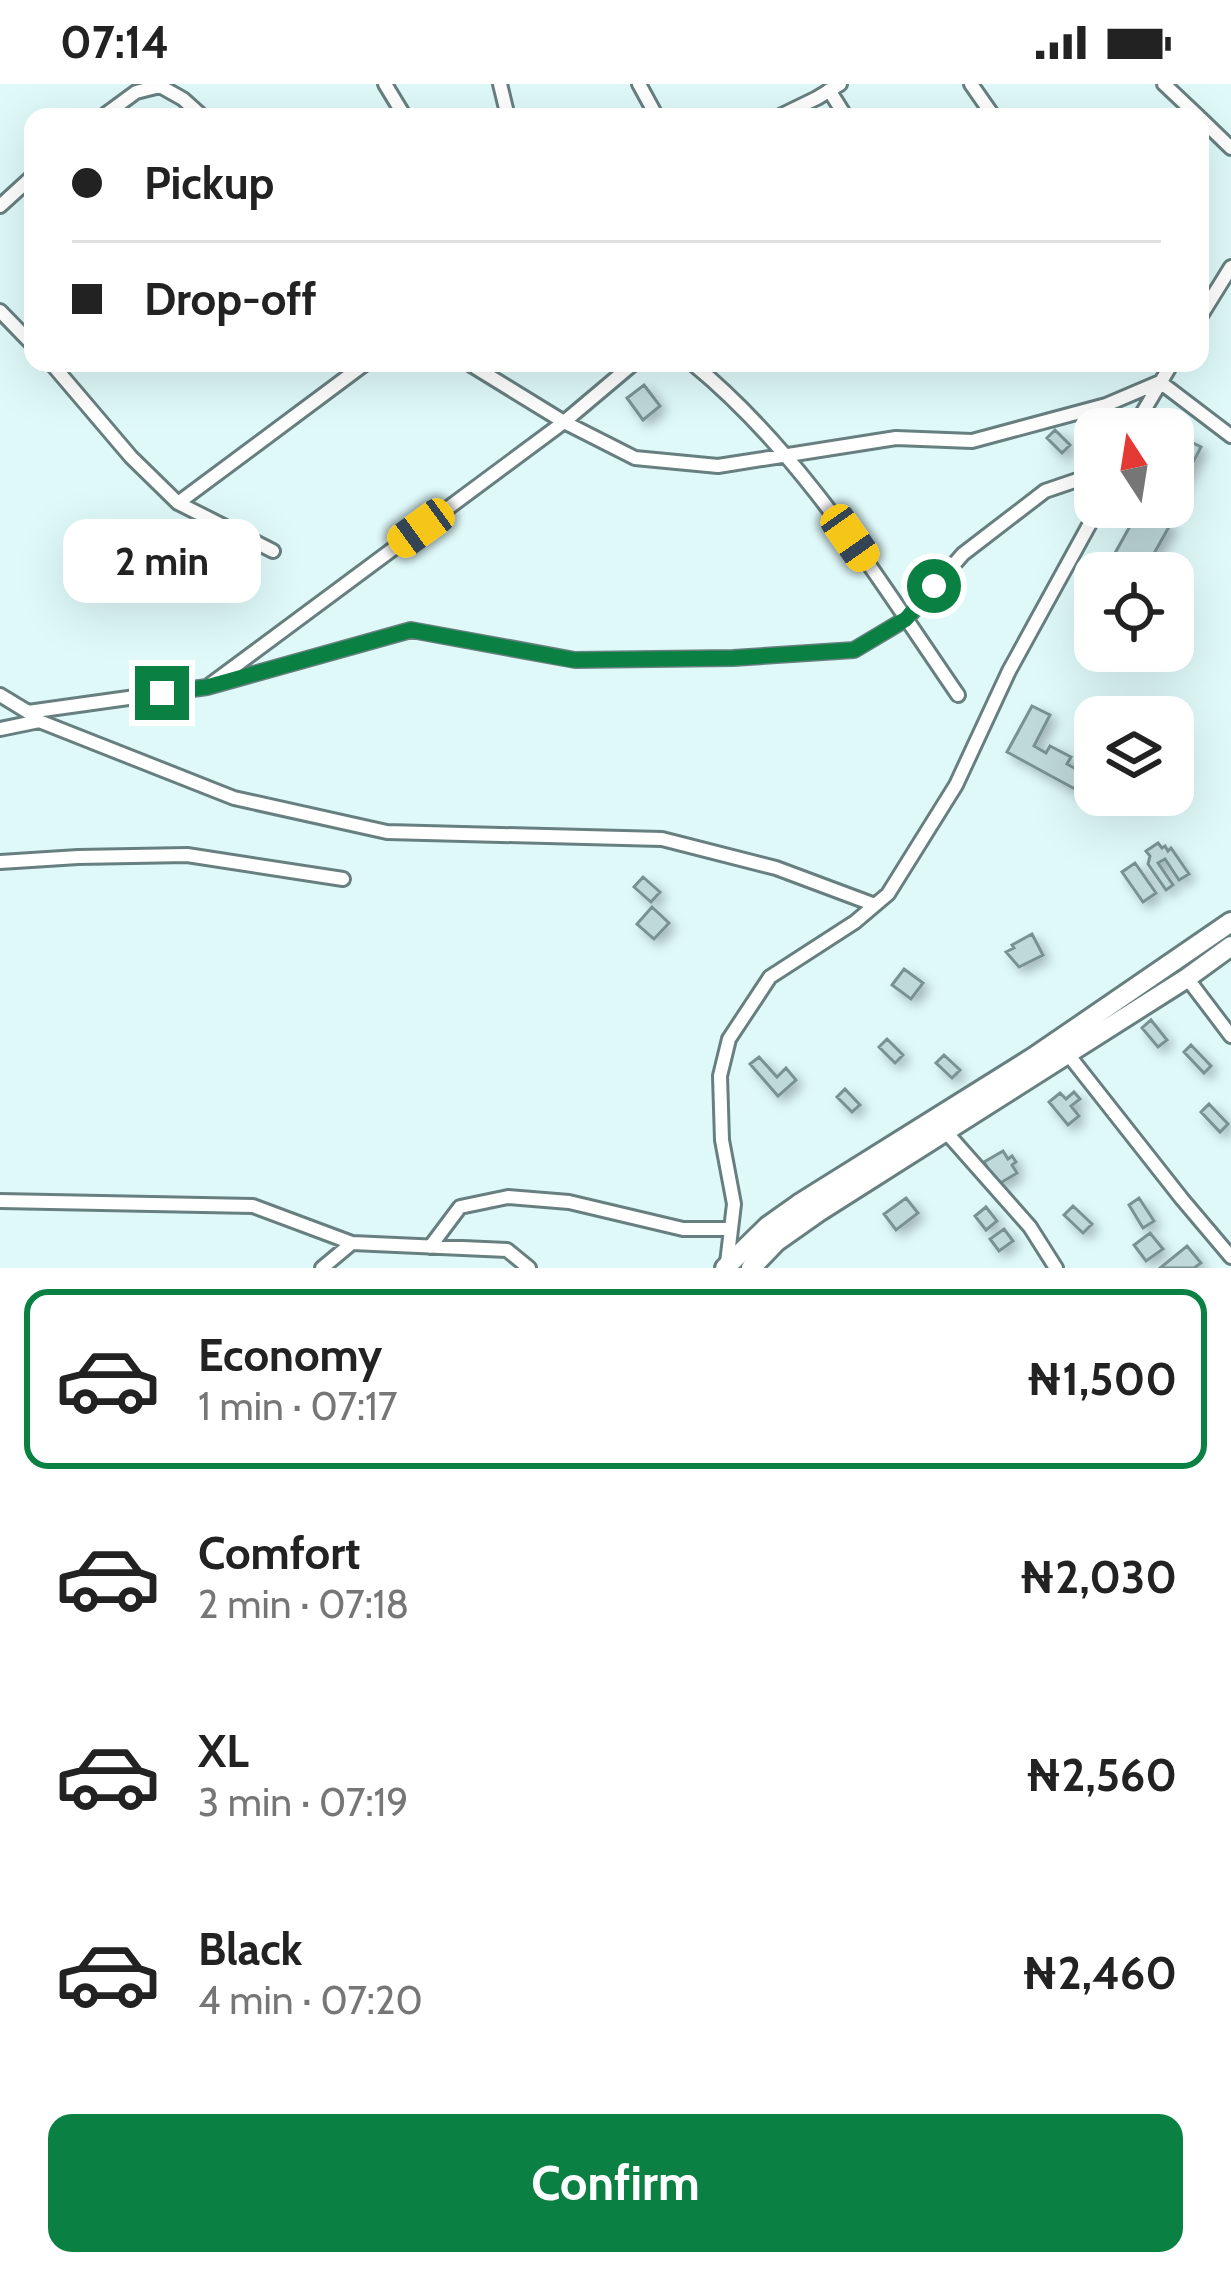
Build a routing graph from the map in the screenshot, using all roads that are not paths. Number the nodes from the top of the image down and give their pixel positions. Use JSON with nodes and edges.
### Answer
{"nodes":[{"id":1,"x":808,"y":84,"type":"edge"},
{"id":2,"x":1164,"y":84,"type":"edge"},
{"id":3,"x":138,"y":88,"type":"edge"},
{"id":4,"x":828,"y":91,"type":"edge"},
{"id":5,"x":113,"y":108,"type":"edge"},
{"id":6,"x":193,"y":108,"type":"edge"},
{"id":7,"x":795,"y":108,"type":"edge"},
{"id":8,"x":1189,"y":108,"type":"edge"},
{"id":9,"x":1209,"y":127,"type":"edge"},
{"id":10,"x":1231,"y":148,"type":"edge"},
{"id":11,"x":24,"y":184,"type":"edge"},
{"id":12,"x":0,"y":206,"type":"edge"},
{"id":13,"x":1231,"y":267,"type":"edge"},
{"id":14,"x":1209,"y":302,"type":"edge"},
{"id":15,"x":0,"y":311,"type":"edge"},
{"id":16,"x":24,"y":336,"type":"edge"},
{"id":17,"x":59,"y":372,"type":"edge"},
{"id":18,"x":354,"y":372,"type":"edge"},
{"id":19,"x":483,"y":372,"type":"edge"},
{"id":20,"x":623,"y":372,"type":"edge"},
{"id":21,"x":702,"y":372,"type":"edge"},
{"id":22,"x":1166,"y":372,"type":"edge"},
{"id":23,"x":1160,"y":382,"type":"junction"},
{"id":24,"x":1145,"y":408,"type":"edge"},
{"id":25,"x":564,"y":422,"type":"junction"},
{"id":26,"x":1231,"y":436,"type":"edge"},
{"id":27,"x":785,"y":456,"type":"junction"},
{"id":28,"x":1074,"y":481,"type":"edge"},
{"id":29,"x":178,"y":503,"type":"junction"},
{"id":30,"x":1087,"y":528,"type":"edge"},
{"id":31,"x":273,"y":551,"type":"dead end"},
{"id":32,"x":906,"y":619,"type":"junction"},
{"id":33,"x":207,"y":687,"type":"junction"},
{"id":34,"x":0,"y":695,"type":"edge"},
{"id":35,"x":958,"y":695,"type":"dead end"},
{"id":36,"x":33,"y":716,"type":"junction"},
{"id":37,"x":0,"y":729,"type":"edge"},
{"id":38,"x":0,"y":862,"type":"edge"},
{"id":39,"x":343,"y":879,"type":"dead end"},
{"id":40,"x":875,"y":905,"type":"junction"},
{"id":41,"x":1231,"y":922,"type":"edge"},
{"id":42,"x":1231,"y":946,"type":"edge"},
{"id":43,"x":1187,"y":978,"type":"junction"},
{"id":44,"x":1231,"y":1036,"type":"edge"},
{"id":45,"x":1067,"y":1053,"type":"junction"},
{"id":46,"x":937,"y":1131,"type":"junction"},
{"id":47,"x":0,"y":1201,"type":"edge"},
{"id":48,"x":731,"y":1229,"type":"junction"},
{"id":49,"x":352,"y":1243,"type":"junction"},
{"id":50,"x":430,"y":1247,"type":"junction"},
{"id":51,"x":1231,"y":1257,"type":"edge"},
{"id":52,"x":726,"y":1267,"type":"edge"},
{"id":53,"x":322,"y":1268,"type":"edge"},
{"id":54,"x":530,"y":1268,"type":"edge"},
{"id":55,"x":751,"y":1268,"type":"edge"},
{"id":56,"x":1056,"y":1268,"type":"edge"}],
"edges":[{"from":1,"to":4,"type":"street"},
{"from":2,"to":8,"type":"street"},
{"from":3,"to":5,"type":"street"},
{"from":3,"to":6,"type":"street"},
{"from":4,"to":7,"type":"street"},
{"from":9,"to":10,"type":"street"},
{"from":11,"to":12,"type":"street"},
{"from":13,"to":14,"type":"street"},
{"from":15,"to":16,"type":"street"},
{"from":17,"to":29,"type":"street"},
{"from":18,"to":29,"type":"street"},
{"from":19,"to":25,"type":"street"},
{"from":20,"to":25,"type":"street"},
{"from":21,"to":27,"type":"street"},
{"from":22,"to":23,"type":"street"},
{"from":23,"to":24,"type":"street"},
{"from":23,"to":26,"type":"street"},
{"from":23,"to":27,"type":"street"},
{"from":25,"to":27,"type":"street"},
{"from":25,"to":33,"type":"street"},
{"from":27,"to":32,"type":"street"},
{"from":28,"to":32,"type":"street"},
{"from":29,"to":31,"type":"street"},
{"from":30,"to":40,"type":"street"},
{"from":32,"to":33,"type":"street"},
{"from":32,"to":35,"type":"street"},
{"from":33,"to":36,"type":"street"},
{"from":34,"to":36,"type":"street"},
{"from":36,"to":37,"type":"street"},
{"from":36,"to":40,"type":"street"},
{"from":38,"to":39,"type":"street"},
{"from":40,"to":48,"type":"street"},
{"from":41,"to":46,"type":"street"},
{"from":42,"to":43,"type":"street"},
{"from":43,"to":44,"type":"street"},
{"from":43,"to":45,"type":"street"},
{"from":45,"to":46,"type":"street"},
{"from":45,"to":51,"type":"street"},
{"from":46,"to":52,"type":"street"},
{"from":46,"to":55,"type":"street"},
{"from":46,"to":56,"type":"street"},
{"from":47,"to":49,"type":"street"},
{"from":48,"to":50,"type":"street"},
{"from":48,"to":52,"type":"street"},
{"from":49,"to":50,"type":"street"},
{"from":49,"to":53,"type":"street"},
{"from":50,"to":54,"type":"street"}]}
